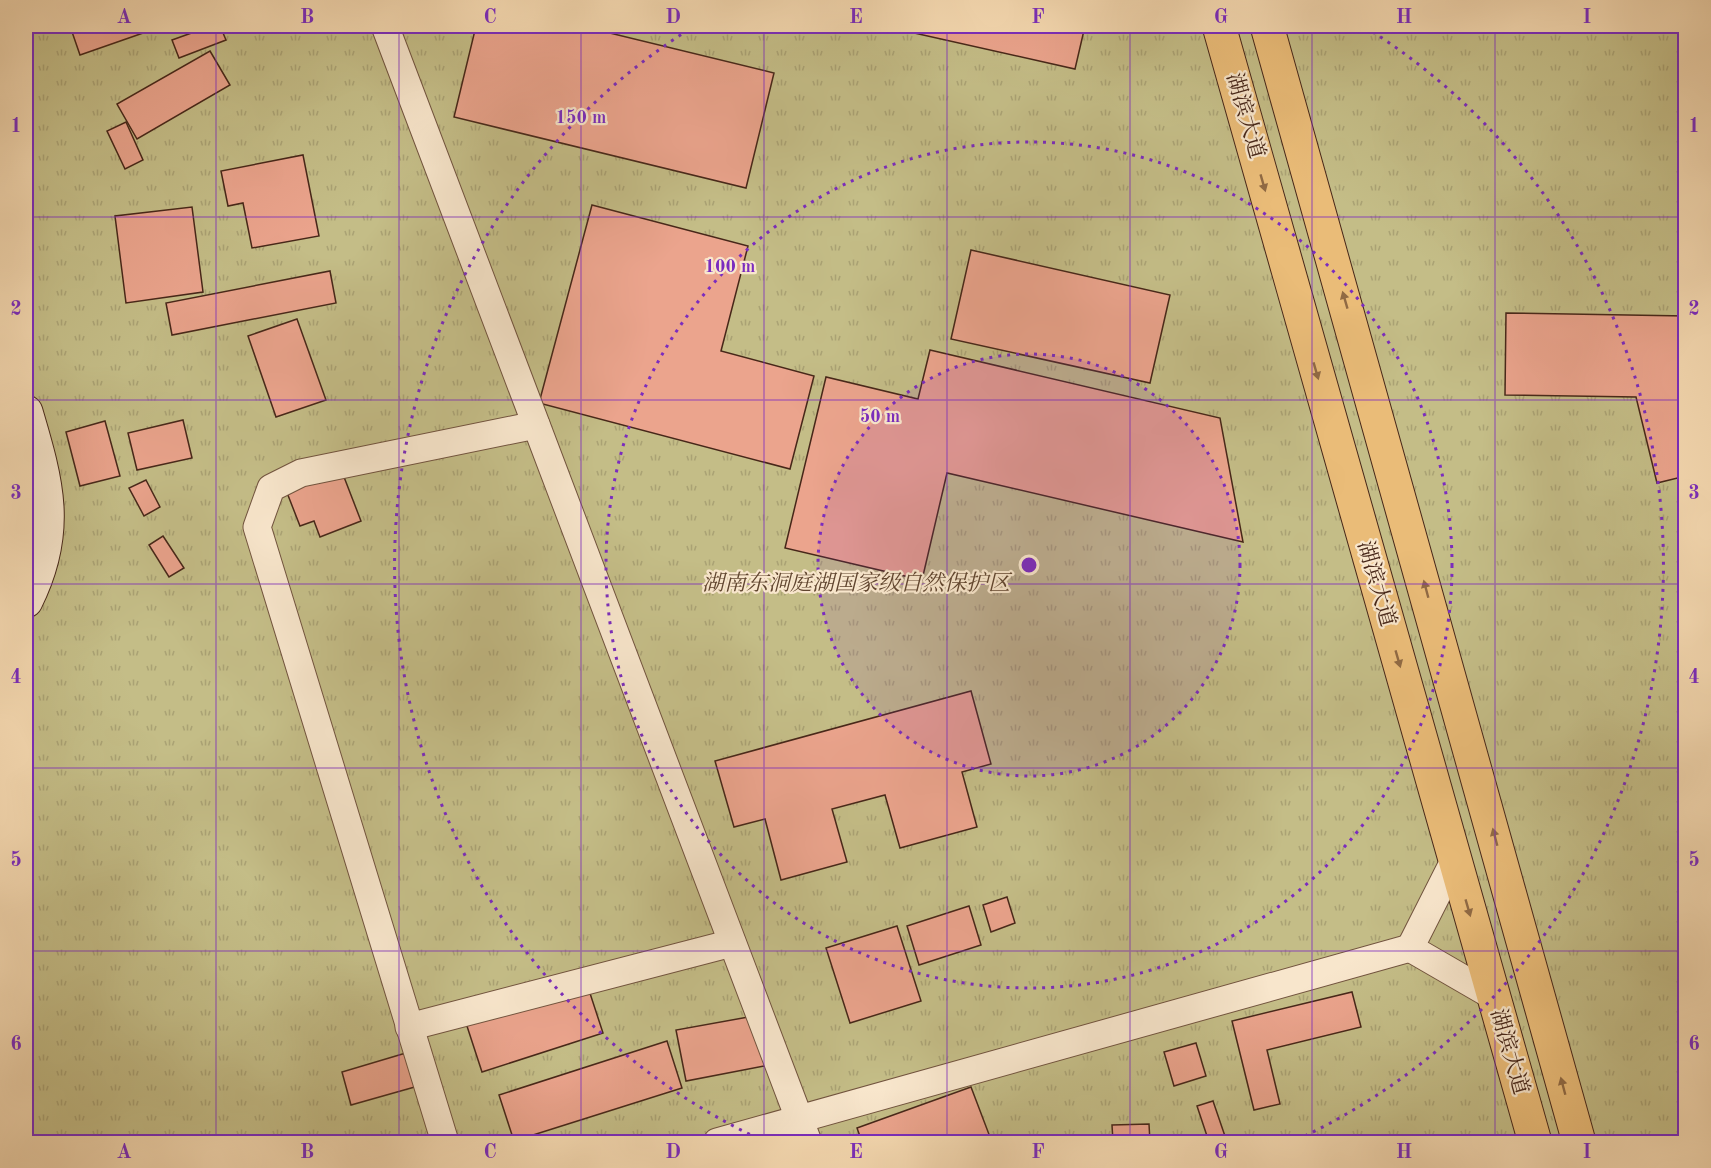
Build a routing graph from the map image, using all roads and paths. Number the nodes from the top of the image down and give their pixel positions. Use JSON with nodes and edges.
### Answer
{"nodes":[{"id":1,"x":385,"y":26,"type":"edge"},
{"id":2,"x":1219,"y":26,"type":"edge"},
{"id":3,"x":1267,"y":26,"type":"edge"},
{"id":4,"x":26,"y":412,"type":"edge"},
{"id":5,"x":536,"y":425,"type":"junction"},
{"id":6,"x":26,"y":601,"type":"edge"},
{"id":7,"x":1454,"y":861,"type":"junction"},
{"id":8,"x":732,"y":943,"type":"junction"},
{"id":9,"x":1410,"y":948,"type":"junction"},
{"id":10,"x":1493,"y":996,"type":"junction"},
{"id":11,"x":409,"y":1027,"type":"junction"},
{"id":12,"x":804,"y":1130,"type":"edge"},
{"id":13,"x":445,"y":1143,"type":"edge"},
{"id":14,"x":717,"y":1143,"type":"edge"},
{"id":15,"x":1535,"y":1143,"type":"edge"},
{"id":16,"x":1579,"y":1143,"type":"edge"}],
"edges":[{"from":1,"to":5,"type":"street"},
{"from":2,"to":7,"type":"highway","name":"湖滨大道","one_way":true},
{"from":16,"to":3,"type":"highway","name":"湖滨大道","one_way":true},
{"from":4,"to":6,"type":"street"},
{"from":5,"to":8,"type":"street"},
{"from":5,"to":11,"type":"street"},
{"from":7,"to":9,"type":"street"},
{"from":7,"to":10,"type":"highway","name":"湖滨大道","one_way":true},
{"from":8,"to":11,"type":"street"},
{"from":8,"to":12,"type":"street"},
{"from":9,"to":10,"type":"street"},
{"from":9,"to":12,"type":"street"},
{"from":10,"to":15,"type":"highway","name":"湖滨大道"},
{"from":11,"to":13,"type":"street"},
{"from":12,"to":14,"type":"street"}]}
